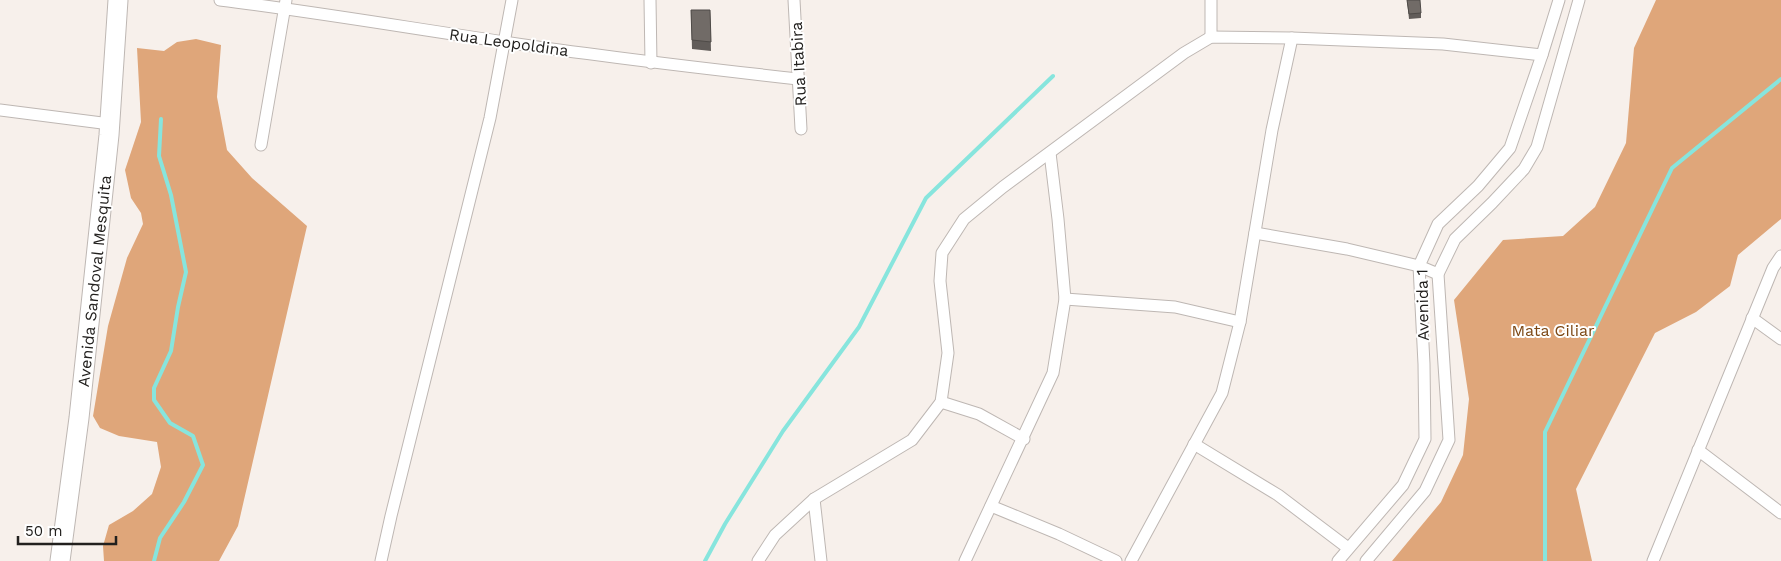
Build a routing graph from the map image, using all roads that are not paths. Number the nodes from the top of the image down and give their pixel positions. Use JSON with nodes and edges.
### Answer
{"nodes":[{"id":1,"x":118,"y":0,"type":"edge"},
{"id":2,"x":220,"y":0,"type":"edge"},
{"id":3,"x":512,"y":0,"type":"edge"},
{"id":4,"x":650,"y":0,"type":"edge"},
{"id":5,"x":794,"y":0,"type":"edge"},
{"id":6,"x":1211,"y":0,"type":"edge"},
{"id":7,"x":1559,"y":0,"type":"edge"},
{"id":8,"x":1579,"y":0,"type":"edge"},
{"id":9,"x":285,"y":4,"type":"edge"},
{"id":10,"x":1211,"y":37,"type":"junction"},
{"id":11,"x":1292,"y":38,"type":"junction"},
{"id":12,"x":505,"y":42,"type":"junction"},
{"id":13,"x":1542,"y":56,"type":"junction"},
{"id":14,"x":651,"y":63,"type":"junction"},
{"id":15,"x":798,"y":79,"type":"junction"},
{"id":16,"x":0,"y":110,"type":"edge"},
{"id":17,"x":110,"y":124,"type":"junction"},
{"id":18,"x":801,"y":129,"type":"dead end"},
{"id":19,"x":261,"y":145,"type":"dead end"},
{"id":20,"x":1050,"y":152,"type":"junction"},
{"id":21,"x":1254,"y":233,"type":"junction"},
{"id":22,"x":1781,"y":256,"type":"edge"},
{"id":23,"x":1419,"y":266,"type":"junction"},
{"id":24,"x":1438,"y":274,"type":"junction"},
{"id":25,"x":1065,"y":298,"type":"junction"},
{"id":26,"x":1752,"y":318,"type":"junction"},
{"id":27,"x":1240,"y":322,"type":"junction"},
{"id":28,"x":1781,"y":339,"type":"edge"},
{"id":29,"x":941,"y":402,"type":"junction"},
{"id":30,"x":1024,"y":439,"type":"junction"},
{"id":31,"x":1194,"y":444,"type":"junction"},
{"id":32,"x":1698,"y":450,"type":"junction"},
{"id":33,"x":814,"y":499,"type":"junction"},
{"id":34,"x":991,"y":506,"type":"junction"},
{"id":35,"x":1781,"y":513,"type":"edge"},
{"id":36,"x":1348,"y":548,"type":"junction"},
{"id":37,"x":60,"y":561,"type":"edge"},
{"id":38,"x":381,"y":561,"type":"edge"},
{"id":39,"x":758,"y":561,"type":"edge"},
{"id":40,"x":821,"y":561,"type":"edge"},
{"id":41,"x":965,"y":561,"type":"edge"},
{"id":42,"x":1116,"y":561,"type":"edge"},
{"id":43,"x":1131,"y":561,"type":"edge"},
{"id":44,"x":1338,"y":561,"type":"edge"},
{"id":45,"x":1366,"y":561,"type":"edge"},
{"id":46,"x":1653,"y":561,"type":"edge"}],
"edges":[{"from":1,"to":17,"type":"main road","name":"Avenida Sandoval Mesquita"},
{"from":2,"to":9,"type":"street","name":"Rua Leopoldina"},
{"from":3,"to":12,"type":"street"},
{"from":4,"to":14,"type":"street"},
{"from":5,"to":15,"type":"street","name":"Rua Itabira"},
{"from":6,"to":10,"type":"street"},
{"from":7,"to":13,"type":"street","name":"Avenida 1"},
{"from":8,"to":24,"type":"street","name":"Avenida 1"},
{"from":9,"to":12,"type":"street","name":"Rua Leopoldina"},
{"from":9,"to":19,"type":"street"},
{"from":10,"to":11,"type":"street"},
{"from":10,"to":20,"type":"street"},
{"from":11,"to":13,"type":"street"},
{"from":11,"to":21,"type":"street"},
{"from":12,"to":14,"type":"street","name":"Rua Leopoldina"},
{"from":12,"to":38,"type":"street"},
{"from":13,"to":23,"type":"street","name":"Avenida 1"},
{"from":14,"to":15,"type":"street","name":"Rua Leopoldina"},
{"from":15,"to":18,"type":"street","name":"Rua Itabira"},
{"from":16,"to":17,"type":"street"},
{"from":17,"to":37,"type":"main road","name":"Avenida Sandoval Mesquita"},
{"from":20,"to":25,"type":"street"},
{"from":20,"to":29,"type":"street"},
{"from":21,"to":23,"type":"street"},
{"from":21,"to":27,"type":"street"},
{"from":22,"to":26,"type":"street"},
{"from":23,"to":24,"type":"street"},
{"from":23,"to":36,"type":"street","name":"Avenida 1"},
{"from":24,"to":45,"type":"street","name":"Avenida 1"},
{"from":25,"to":27,"type":"street"},
{"from":25,"to":30,"type":"street"},
{"from":26,"to":28,"type":"street"},
{"from":26,"to":32,"type":"street"},
{"from":27,"to":31,"type":"street"},
{"from":29,"to":30,"type":"street"},
{"from":29,"to":33,"type":"street"},
{"from":30,"to":34,"type":"street"},
{"from":31,"to":36,"type":"street"},
{"from":31,"to":43,"type":"street"},
{"from":32,"to":35,"type":"street"},
{"from":32,"to":46,"type":"street"},
{"from":33,"to":39,"type":"street"},
{"from":33,"to":40,"type":"street"},
{"from":34,"to":41,"type":"street"},
{"from":34,"to":42,"type":"street"},
{"from":36,"to":44,"type":"street","name":"Avenida 1"}]}
